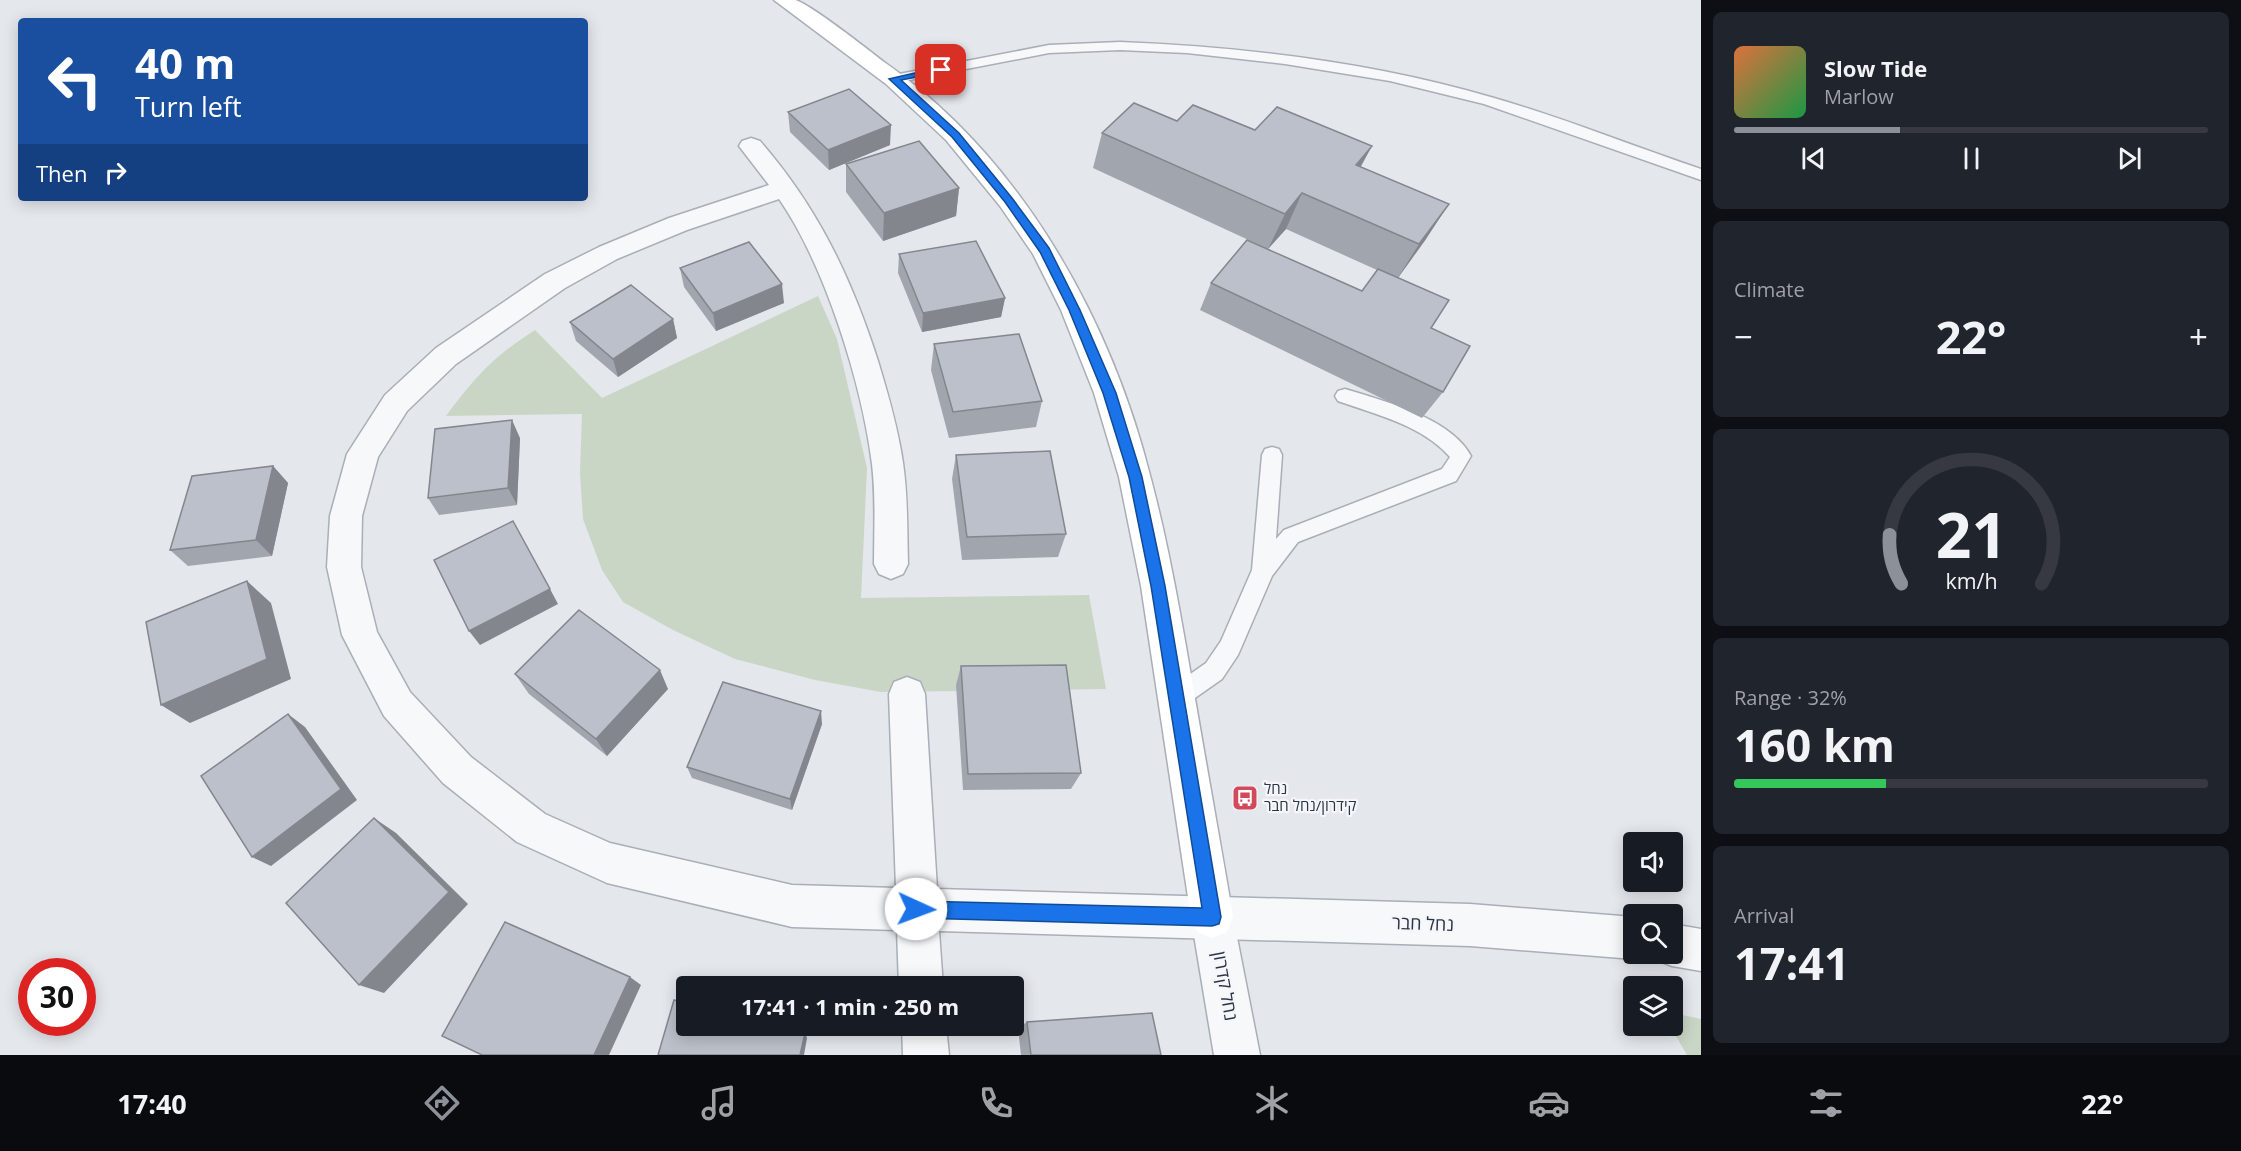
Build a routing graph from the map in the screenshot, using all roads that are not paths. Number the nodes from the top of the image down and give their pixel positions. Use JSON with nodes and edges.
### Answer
{"nodes":[{"id":1,"x":784,"y":0,"type":"edge"},
{"id":2,"x":894,"y":79,"type":"junction"},
{"id":3,"x":751,"y":146,"type":"dead end"},
{"id":4,"x":1701,"y":175,"type":"edge"},
{"id":5,"x":786,"y":188,"type":"junction"},
{"id":6,"x":1345,"y":396,"type":"dead end"},
{"id":7,"x":1272,"y":455,"type":"dead end"},
{"id":8,"x":891,"y":564,"type":"dead end"},
{"id":9,"x":1263,"y":570,"type":"junction"},
{"id":10,"x":908,"y":694,"type":"dead end"},
{"id":11,"x":1176,"y":697,"type":"junction"},
{"id":12,"x":916,"y":909,"type":"junction"},
{"id":13,"x":1212,"y":917,"type":"junction"},
{"id":14,"x":1623,"y":937,"type":"edge"},
{"id":15,"x":1683,"y":947,"type":"edge"},
{"id":16,"x":1701,"y":950,"type":"edge"},
{"id":17,"x":920,"y":976,"type":"edge"},
{"id":18,"x":925,"y":1036,"type":"edge"},
{"id":19,"x":926,"y":1055,"type":"edge"},
{"id":20,"x":1237,"y":1055,"type":"edge"}],
"edges":[{"from":1,"to":2,"type":"main road"},
{"from":2,"to":4,"type":"lane"},
{"from":2,"to":11,"type":"main road"},
{"from":3,"to":5,"type":"street"},
{"from":5,"to":8,"type":"street"},
{"from":5,"to":12,"type":"street","name":"נחל חבר"},
{"from":6,"to":9,"type":"lane"},
{"from":7,"to":9,"type":"lane"},
{"from":9,"to":11,"type":"lane"},
{"from":10,"to":12,"type":"street"},
{"from":11,"to":13,"type":"main road"},
{"from":12,"to":13,"type":"street","name":"נחל חבר"},
{"from":12,"to":17,"type":"street"},
{"from":13,"to":14,"type":"street","name":"נחל חבר"},
{"from":13,"to":20,"type":"street","name":"נחל קדרון"},
{"from":15,"to":16,"type":"street"},
{"from":18,"to":19,"type":"street"}]}
